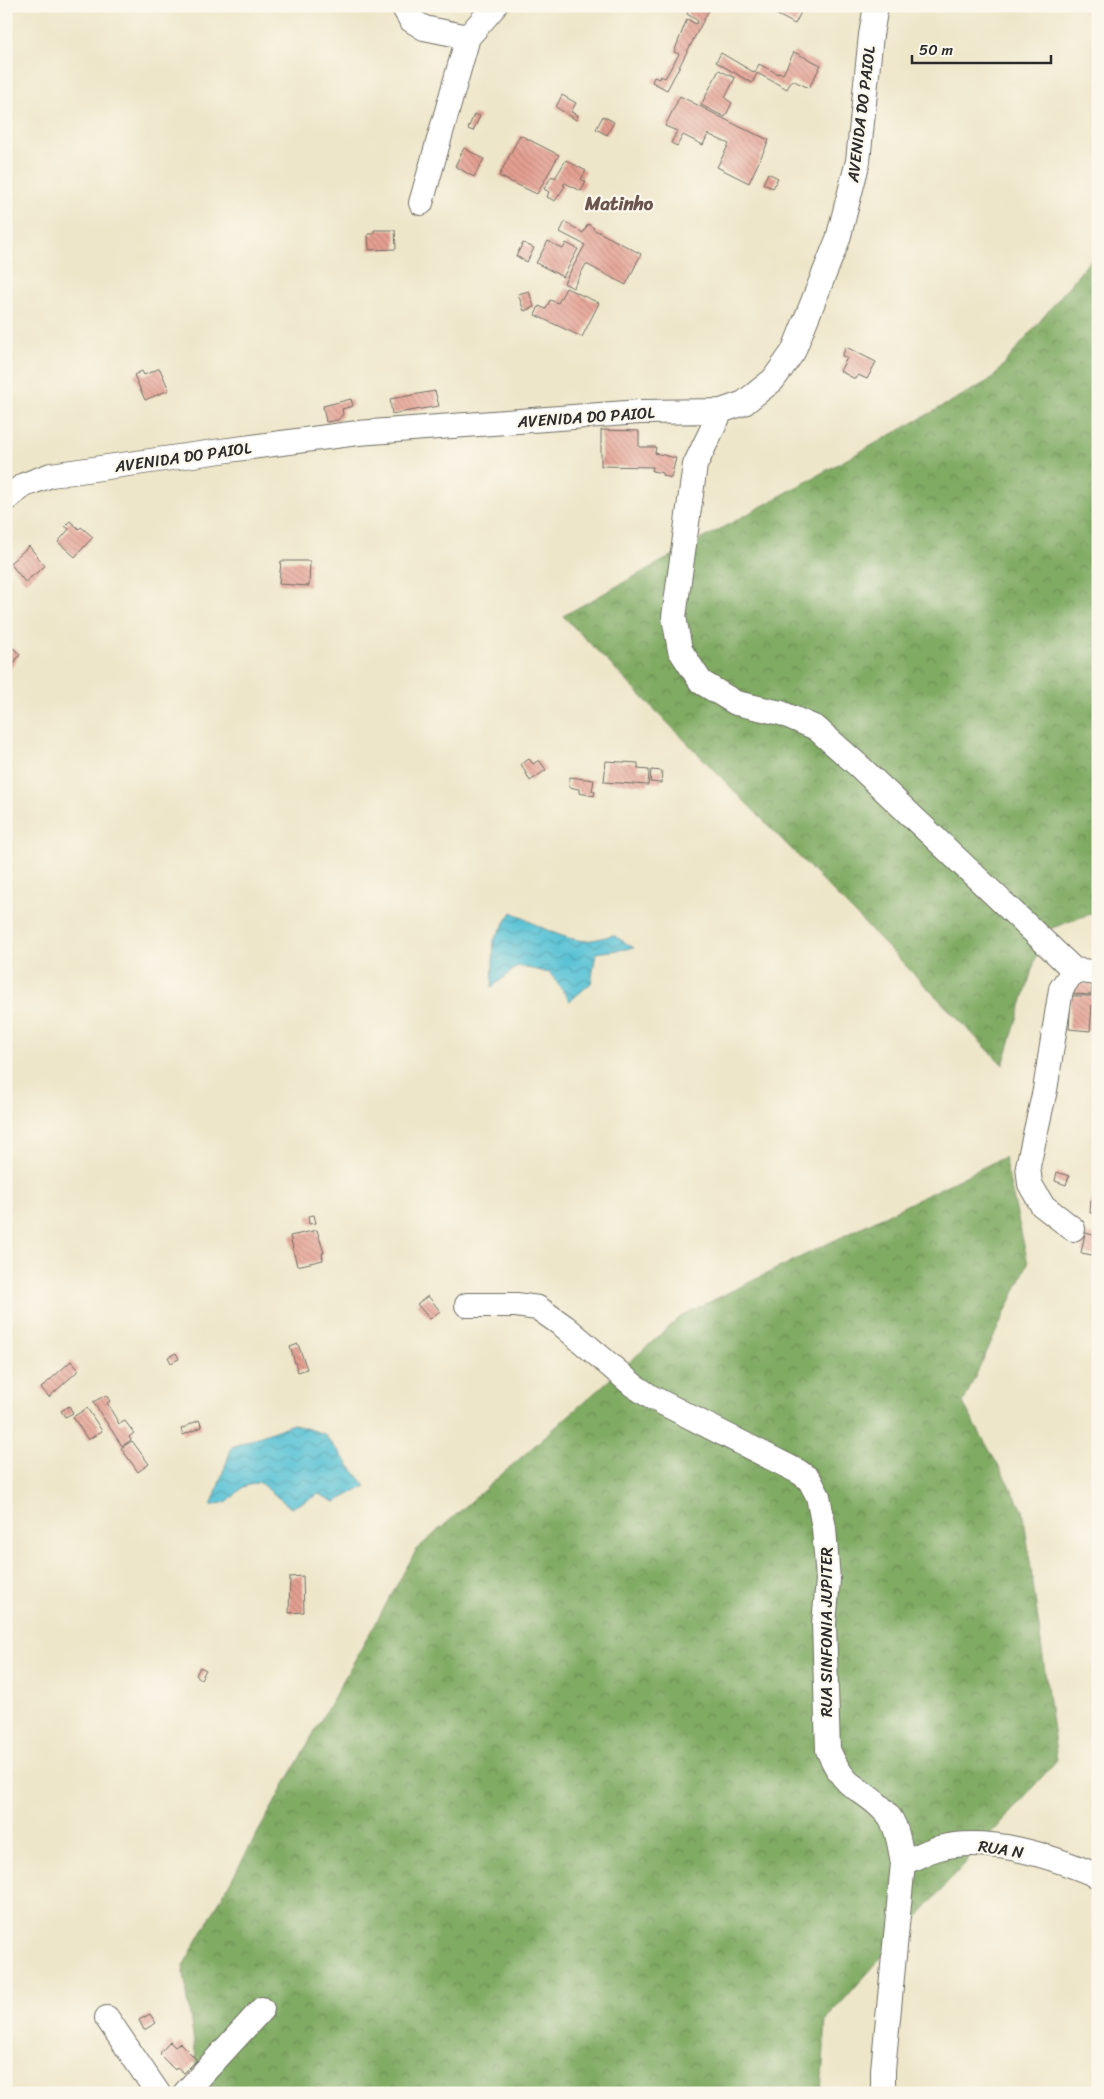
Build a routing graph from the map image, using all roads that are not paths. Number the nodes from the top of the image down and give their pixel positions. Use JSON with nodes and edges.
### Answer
{"nodes":[{"id":1,"x":403,"y":6,"type":"edge"},
{"id":2,"x":495,"y":6,"type":"edge"},
{"id":3,"x":876,"y":6,"type":"edge"},
{"id":4,"x":468,"y":36,"type":"junction"},
{"id":5,"x":421,"y":203,"type":"dead end"},
{"id":6,"x":721,"y":411,"type":"junction"},
{"id":7,"x":6,"y":500,"type":"edge"},
{"id":8,"x":1074,"y":970,"type":"junction"},
{"id":9,"x":1098,"y":973,"type":"edge"},
{"id":10,"x":1073,"y":1229,"type":"dead end"},
{"id":11,"x":467,"y":1305,"type":"dead end"},
{"id":12,"x":903,"y":1863,"type":"junction"},
{"id":13,"x":1098,"y":1876,"type":"edge"},
{"id":14,"x":262,"y":2009,"type":"dead end"},
{"id":15,"x":107,"y":2018,"type":"dead end"},
{"id":16,"x":158,"y":2093,"type":"edge"},
{"id":17,"x":185,"y":2093,"type":"edge"},
{"id":18,"x":883,"y":2093,"type":"edge"}],
"edges":[{"from":1,"to":4,"type":"street"},
{"from":2,"to":4,"type":"street"},
{"from":3,"to":6,"type":"street","name":"AVENIDA DO PAIOL"},
{"from":4,"to":5,"type":"street"},
{"from":6,"to":7,"type":"street","name":"AVENIDA DO PAIOL"},
{"from":6,"to":8,"type":"street"},
{"from":8,"to":9,"type":"street"},
{"from":8,"to":10,"type":"street"},
{"from":11,"to":12,"type":"street","name":"RUA SINFONIA JUPITER"},
{"from":12,"to":13,"type":"street","name":"RUA N"},
{"from":12,"to":18,"type":"street","name":"RUA SINFONIA JUPITER"},
{"from":14,"to":17,"type":"street"},
{"from":15,"to":16,"type":"street"}]}
